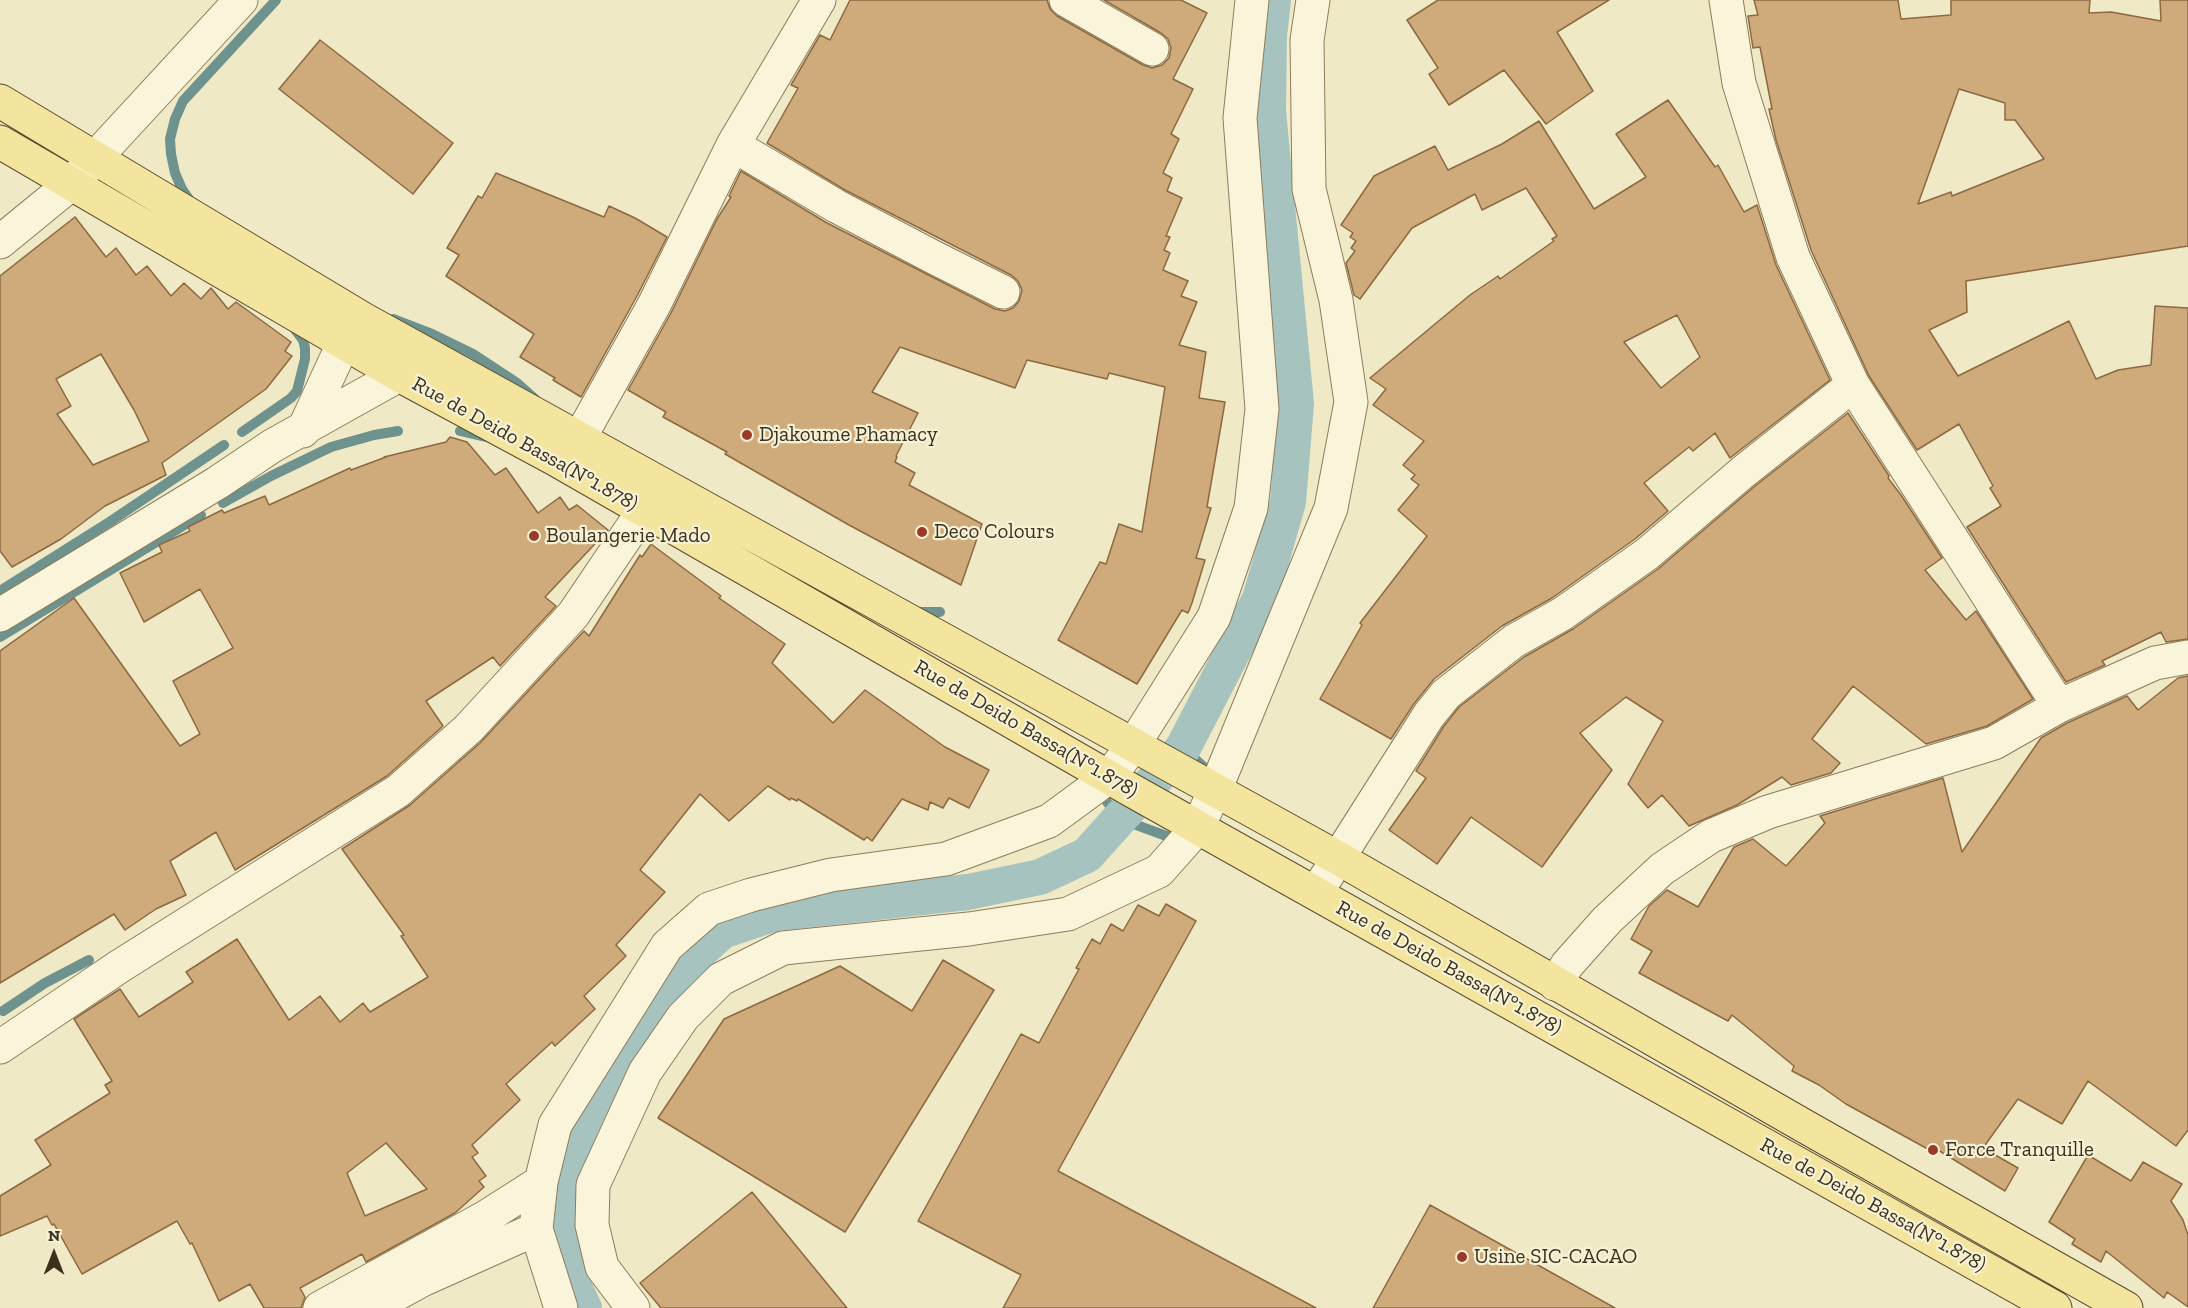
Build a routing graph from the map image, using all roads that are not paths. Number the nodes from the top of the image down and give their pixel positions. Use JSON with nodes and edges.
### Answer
{"nodes":[{"id":1,"x":241,"y":0,"type":"edge"},
{"id":2,"x":819,"y":0,"type":"edge"},
{"id":3,"x":1066,"y":0,"type":"edge"},
{"id":4,"x":1252,"y":0,"type":"edge"},
{"id":5,"x":1313,"y":0,"type":"edge"},
{"id":6,"x":1726,"y":0,"type":"edge"},
{"id":7,"x":1152,"y":49,"type":"dead end"},
{"id":8,"x":0,"y":101,"type":"edge"},
{"id":9,"x":0,"y":142,"type":"edge"},
{"id":10,"x":734,"y":145,"type":"junction"},
{"id":11,"x":95,"y":157,"type":"junction"},
{"id":12,"x":72,"y":183,"type":"junction"},
{"id":13,"x":0,"y":242,"type":"edge"},
{"id":14,"x":1003,"y":292,"type":"dead end"},
{"id":15,"x":354,"y":331,"type":"junction"},
{"id":16,"x":409,"y":363,"type":"junction"},
{"id":17,"x":1853,"y":385,"type":"junction"},
{"id":18,"x":303,"y":431,"type":"junction"},
{"id":19,"x":579,"y":439,"type":"junction"},
{"id":20,"x":644,"y":510,"type":"junction"},
{"id":21,"x":0,"y":615,"type":"edge"},
{"id":22,"x":952,"y":644,"type":"junction"},
{"id":23,"x":2188,"y":657,"type":"edge"},
{"id":24,"x":936,"y":676,"type":"junction"},
{"id":25,"x":2059,"y":706,"type":"junction"},
{"id":26,"x":1141,"y":748,"type":"junction"},
{"id":27,"x":1120,"y":783,"type":"junction"},
{"id":28,"x":1204,"y":784,"type":"junction"},
{"id":29,"x":1187,"y":821,"type":"junction"},
{"id":30,"x":1338,"y":858,"type":"junction"},
{"id":31,"x":1316,"y":893,"type":"junction"},
{"id":32,"x":1555,"y":984,"type":"junction"},
{"id":33,"x":0,"y":1047,"type":"edge"},
{"id":34,"x":541,"y":1182,"type":"junction"},
{"id":35,"x":536,"y":1229,"type":"junction"},
{"id":36,"x":320,"y":1308,"type":"edge"},
{"id":37,"x":371,"y":1308,"type":"edge"},
{"id":38,"x":561,"y":1308,"type":"edge"},
{"id":39,"x":633,"y":1308,"type":"edge"},
{"id":40,"x":2055,"y":1308,"type":"edge"},
{"id":41,"x":2126,"y":1308,"type":"edge"}],
"edges":[{"from":1,"to":11,"type":"street"},
{"from":2,"to":10,"type":"street"},
{"from":3,"to":7,"type":"street"},
{"from":4,"to":26,"type":"street"},
{"from":5,"to":28,"type":"street"},
{"from":6,"to":17,"type":"street"},
{"from":8,"to":11,"type":"main road","name":"Rue de Deido Bassa(N°1.878)"},
{"from":9,"to":12,"type":"main road","name":"Rue de Deido Bassa(N°1.878)"},
{"from":10,"to":14,"type":"street"},
{"from":10,"to":19,"type":"street"},
{"from":11,"to":12,"type":"street"},
{"from":11,"to":15,"type":"main road","name":"Rue de Deido Bassa(N°1.878)"},
{"from":12,"to":13,"type":"street"},
{"from":12,"to":15,"type":"main road","name":"Rue de Deido Bassa(N°1.878)"},
{"from":15,"to":16,"type":"main road","name":"Rue de Deido Bassa(N°1.878)"},
{"from":15,"to":18,"type":"street"},
{"from":16,"to":18,"type":"street"},
{"from":16,"to":19,"type":"main road","name":"Rue de Deido Bassa(N°1.878)"},
{"from":16,"to":20,"type":"main road","name":"Rue de Deido Bassa(N°1.878)"},
{"from":17,"to":25,"type":"street"},
{"from":17,"to":30,"type":"street"},
{"from":18,"to":21,"type":"street"},
{"from":19,"to":22,"type":"main road","name":"Rue de Deido Bassa(N°1.878)"},
{"from":20,"to":24,"type":"main road","name":"Rue de Deido Bassa(N°1.878)"},
{"from":20,"to":33,"type":"street"},
{"from":22,"to":24,"type":"main road"},
{"from":22,"to":26,"type":"main road","name":"Rue de Deido Bassa(N°1.878)"},
{"from":23,"to":25,"type":"street"},
{"from":24,"to":27,"type":"main road","name":"Rue de Deido Bassa(N°1.878)"},
{"from":25,"to":32,"type":"street"},
{"from":26,"to":27,"type":"street"},
{"from":26,"to":28,"type":"main road","name":"Rue de Deido Bassa(N°1.878)"},
{"from":27,"to":29,"type":"main road","name":"Rue de Deido Bassa(N°1.878)"},
{"from":27,"to":34,"type":"street"},
{"from":28,"to":29,"type":"street"},
{"from":28,"to":30,"type":"main road","name":"Rue de Deido Bassa(N°1.878)"},
{"from":29,"to":31,"type":"main road","name":"Rue de Deido Bassa(N°1.878)"},
{"from":29,"to":39,"type":"street"},
{"from":30,"to":31,"type":"street"},
{"from":30,"to":32,"type":"main road","name":"Rue de Deido Bassa(N°1.878)"},
{"from":31,"to":40,"type":"main road","name":"Rue de Deido Bassa(N°1.878)"},
{"from":32,"to":41,"type":"main road","name":"Rue de Deido Bassa(N°1.878)"},
{"from":34,"to":35,"type":"street"},
{"from":34,"to":36,"type":"street"},
{"from":35,"to":37,"type":"street"},
{"from":35,"to":38,"type":"street"}]}
